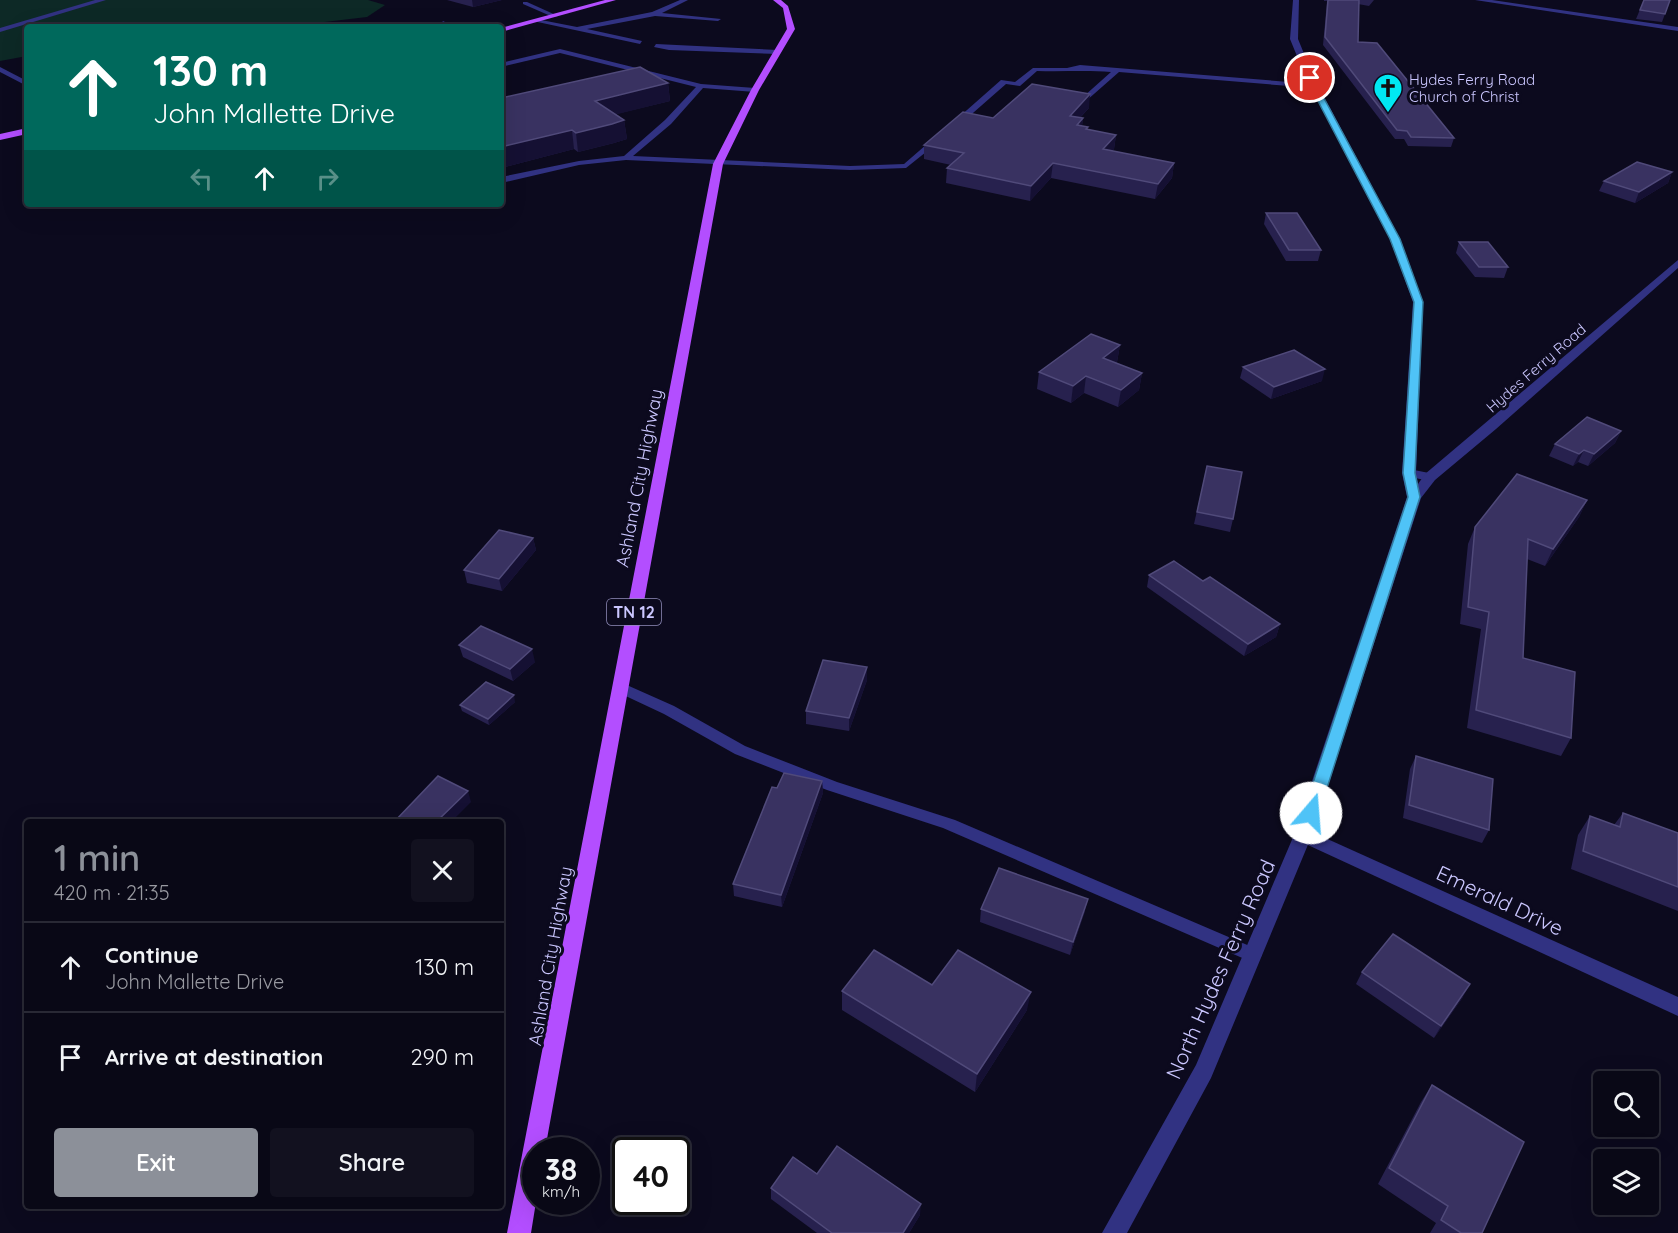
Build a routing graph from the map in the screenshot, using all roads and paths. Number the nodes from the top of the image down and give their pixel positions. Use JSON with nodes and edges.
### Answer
{"nodes":[{"id":1,"x":104,"y":0,"type":"edge"},
{"id":2,"x":607,"y":0,"type":"edge"},
{"id":3,"x":685,"y":0,"type":"edge"},
{"id":4,"x":1478,"y":0,"type":"edge"},
{"id":5,"x":697,"y":1,"type":"edge"},
{"id":6,"x":1293,"y":1,"type":"edge"},
{"id":7,"x":783,"y":2,"type":"edge"},
{"id":8,"x":525,"y":3,"type":"dead end"},
{"id":9,"x":654,"y":14,"type":"junction"},
{"id":10,"x":555,"y":16,"type":"junction"},
{"id":11,"x":672,"y":16,"type":"junction"},
{"id":12,"x":718,"y":19,"type":"dead end"},
{"id":13,"x":536,"y":21,"type":"junction"},
{"id":14,"x":504,"y":29,"type":"edge"},
{"id":15,"x":578,"y":29,"type":"junction"},
{"id":16,"x":1678,"y":29,"type":"edge"},
{"id":17,"x":0,"y":30,"type":"edge"},
{"id":18,"x":640,"y":42,"type":"dead end"},
{"id":19,"x":656,"y":45,"type":"dead end"},
{"id":20,"x":778,"y":52,"type":"junction"},
{"id":21,"x":504,"y":63,"type":"edge"},
{"id":22,"x":0,"y":69,"type":"edge"},
{"id":23,"x":1117,"y":70,"type":"junction"},
{"id":24,"x":657,"y":75,"type":"junction"},
{"id":25,"x":634,"y":80,"type":"edge"},
{"id":26,"x":24,"y":81,"type":"edge"},
{"id":27,"x":701,"y":86,"type":"junction"},
{"id":28,"x":1314,"y":86,"type":"junction"},
{"id":29,"x":755,"y":90,"type":"junction"},
{"id":30,"x":1086,"y":99,"type":"edge"},
{"id":31,"x":24,"y":132,"type":"edge"},
{"id":32,"x":0,"y":136,"type":"edge"},
{"id":33,"x":627,"y":158,"type":"junction"},
{"id":34,"x":718,"y":164,"type":"junction"},
{"id":35,"x":504,"y":179,"type":"edge"},
{"id":36,"x":1678,"y":263,"type":"edge"},
{"id":37,"x":1409,"y":473,"type":"junction"},
{"id":38,"x":1431,"y":477,"type":"junction"},
{"id":39,"x":1414,"y":497,"type":"junction"},
{"id":40,"x":620,"y":687,"type":"junction"},
{"id":41,"x":1303,"y":835,"type":"junction"},
{"id":42,"x":1253,"y":955,"type":"junction"},
{"id":43,"x":1678,"y":1007,"type":"edge"},
{"id":44,"x":519,"y":1233,"type":"edge"},
{"id":45,"x":1114,"y":1233,"type":"edge"}],
"edges":[{"from":1,"to":17,"type":"street"},
{"from":2,"to":10,"type":"main road"},
{"from":3,"to":9,"type":"lane"},
{"from":4,"to":16,"type":"street"},
{"from":5,"to":11,"type":"lane"},
{"from":6,"to":28,"type":"street","name":"North Hydes Ferry Road"},
{"from":7,"to":20,"type":"main road","name":"Ashland City Highway","number":"TN 12"},
{"from":8,"to":10,"type":"lane"},
{"from":9,"to":11,"type":"lane"},
{"from":9,"to":15,"type":"lane"},
{"from":10,"to":13,"type":"main road"},
{"from":11,"to":12,"type":"lane"},
{"from":13,"to":14,"type":"main road"},
{"from":13,"to":15,"type":"lane"},
{"from":15,"to":18,"type":"lane"},
{"from":19,"to":20,"type":"lane"},
{"from":20,"to":29,"type":"main road","name":"Ashland City Highway","number":"TN 12"},
{"from":21,"to":24,"type":"lane"},
{"from":22,"to":26,"type":"street"},
{"from":23,"to":28,"type":"lane"},
{"from":23,"to":30,"type":"lane"},
{"from":23,"to":34,"type":"lane"},
{"from":24,"to":25,"type":"lane"},
{"from":24,"to":27,"type":"lane"},
{"from":27,"to":29,"type":"lane"},
{"from":27,"to":33,"type":"lane"},
{"from":28,"to":37,"type":"street","name":"North Hydes Ferry Road"},
{"from":29,"to":34,"type":"main road","name":"Ashland City Highway","number":"TN 12"},
{"from":31,"to":32,"type":"main road"},
{"from":33,"to":34,"type":"lane"},
{"from":33,"to":35,"type":"lane"},
{"from":34,"to":40,"type":"main road","name":"Ashland City Highway","number":"TN 12"},
{"from":36,"to":38,"type":"street","name":"Hydes Ferry Road"},
{"from":37,"to":38,"type":"lane"},
{"from":37,"to":39,"type":"street","name":"North Hydes Ferry Road"},
{"from":38,"to":39,"type":"street","name":"Hydes Ferry Road"},
{"from":39,"to":41,"type":"street","name":"North Hydes Ferry Road"},
{"from":40,"to":42,"type":"lane"},
{"from":40,"to":44,"type":"main road","name":"Ashland City Highway","number":"TN 12"},
{"from":41,"to":42,"type":"street","name":"North Hydes Ferry Road"},
{"from":41,"to":43,"type":"street","name":"Emerald Drive"},
{"from":42,"to":45,"type":"street","name":"North Hydes Ferry Road"}]}
